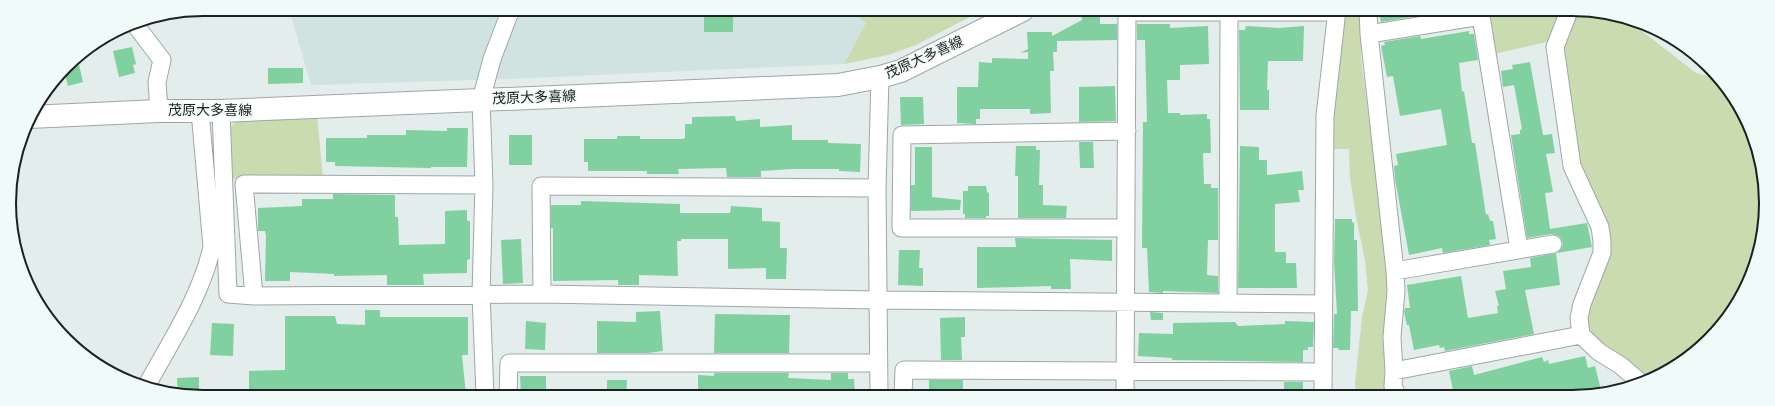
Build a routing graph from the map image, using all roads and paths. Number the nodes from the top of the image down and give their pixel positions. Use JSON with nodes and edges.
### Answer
{"nodes":[{"id":1,"x":508,"y":16,"type":"edge"},
{"id":2,"x":1011,"y":16,"type":"edge"},
{"id":3,"x":1127,"y":16,"type":"edge"},
{"id":4,"x":1228,"y":16,"type":"edge"},
{"id":5,"x":1335,"y":16,"type":"edge"},
{"id":6,"x":1368,"y":16,"type":"edge"},
{"id":7,"x":1567,"y":16,"type":"edge"},
{"id":8,"x":138,"y":28,"type":"edge"},
{"id":9,"x":1368,"y":34,"type":"junction"},
{"id":10,"x":880,"y":77,"type":"junction"},
{"id":11,"x":481,"y":100,"type":"junction"},
{"id":12,"x":159,"y":110,"type":"junction"},
{"id":13,"x":210,"y":111,"type":"junction"},
{"id":14,"x":37,"y":117,"type":"edge"},
{"id":15,"x":1127,"y":131,"type":"junction"},
{"id":16,"x":484,"y":185,"type":"junction"},
{"id":17,"x":877,"y":188,"type":"junction"},
{"id":18,"x":1126,"y":228,"type":"junction"},
{"id":19,"x":1553,"y":244,"type":"dead end"},
{"id":20,"x":1519,"y":249,"type":"junction"},
{"id":21,"x":1395,"y":271,"type":"junction"},
{"id":22,"x":481,"y":294,"type":"junction"},
{"id":23,"x":542,"y":294,"type":"junction"},
{"id":24,"x":254,"y":296,"type":"junction"},
{"id":25,"x":878,"y":300,"type":"junction"},
{"id":26,"x":1126,"y":301,"type":"junction"},
{"id":27,"x":1228,"y":302,"type":"junction"},
{"id":28,"x":1322,"y":304,"type":"junction"},
{"id":29,"x":1581,"y":335,"type":"junction"},
{"id":30,"x":878,"y":363,"type":"junction"},
{"id":31,"x":1125,"y":370,"type":"junction"},
{"id":32,"x":1394,"y":371,"type":"junction"},
{"id":33,"x":1323,"y":372,"type":"junction"},
{"id":34,"x":1636,"y":379,"type":"edge"},
{"id":35,"x":150,"y":382,"type":"edge"},
{"id":36,"x":485,"y":390,"type":"edge"},
{"id":37,"x":508,"y":390,"type":"edge"},
{"id":38,"x":879,"y":390,"type":"edge"},
{"id":39,"x":903,"y":390,"type":"edge"},
{"id":40,"x":1125,"y":390,"type":"edge"},
{"id":41,"x":1323,"y":390,"type":"edge"},
{"id":42,"x":1394,"y":390,"type":"edge"}],
"edges":[{"from":1,"to":11,"type":"street"},
{"from":2,"to":10,"type":"main road","name":"茂原大多喜線"},
{"from":3,"to":15,"type":"street"},
{"from":4,"to":27,"type":"street"},
{"from":5,"to":28,"type":"street"},
{"from":6,"to":9,"type":"street"},
{"from":7,"to":29,"type":"street"},
{"from":8,"to":12,"type":"street"},
{"from":9,"to":20,"type":"street"},
{"from":9,"to":21,"type":"street"},
{"from":10,"to":11,"type":"main road","name":"茂原大多喜線"},
{"from":10,"to":17,"type":"street"},
{"from":11,"to":13,"type":"main road","name":"茂原大多喜線"},
{"from":11,"to":16,"type":"street"},
{"from":12,"to":13,"type":"main road","name":"茂原大多喜線"},
{"from":12,"to":14,"type":"main road","name":"茂原大多喜線"},
{"from":13,"to":24,"type":"street"},
{"from":13,"to":35,"type":"street"},
{"from":15,"to":18,"type":"street"},
{"from":15,"to":18,"type":"street"},
{"from":16,"to":22,"type":"street"},
{"from":16,"to":24,"type":"street"},
{"from":17,"to":23,"type":"street"},
{"from":17,"to":25,"type":"street"},
{"from":18,"to":26,"type":"street"},
{"from":19,"to":20,"type":"street"},
{"from":20,"to":21,"type":"street"},
{"from":21,"to":32,"type":"street"},
{"from":22,"to":23,"type":"street"},
{"from":22,"to":24,"type":"street"},
{"from":22,"to":36,"type":"street"},
{"from":23,"to":25,"type":"street"},
{"from":25,"to":26,"type":"street"},
{"from":25,"to":30,"type":"street"},
{"from":26,"to":27,"type":"street"},
{"from":26,"to":31,"type":"street"},
{"from":27,"to":28,"type":"street"},
{"from":28,"to":33,"type":"street"},
{"from":29,"to":32,"type":"street"},
{"from":29,"to":34,"type":"street"},
{"from":30,"to":37,"type":"street"},
{"from":30,"to":38,"type":"street"},
{"from":31,"to":33,"type":"street"},
{"from":31,"to":39,"type":"street"},
{"from":31,"to":40,"type":"street"},
{"from":32,"to":42,"type":"street"},
{"from":33,"to":41,"type":"street"}]}
